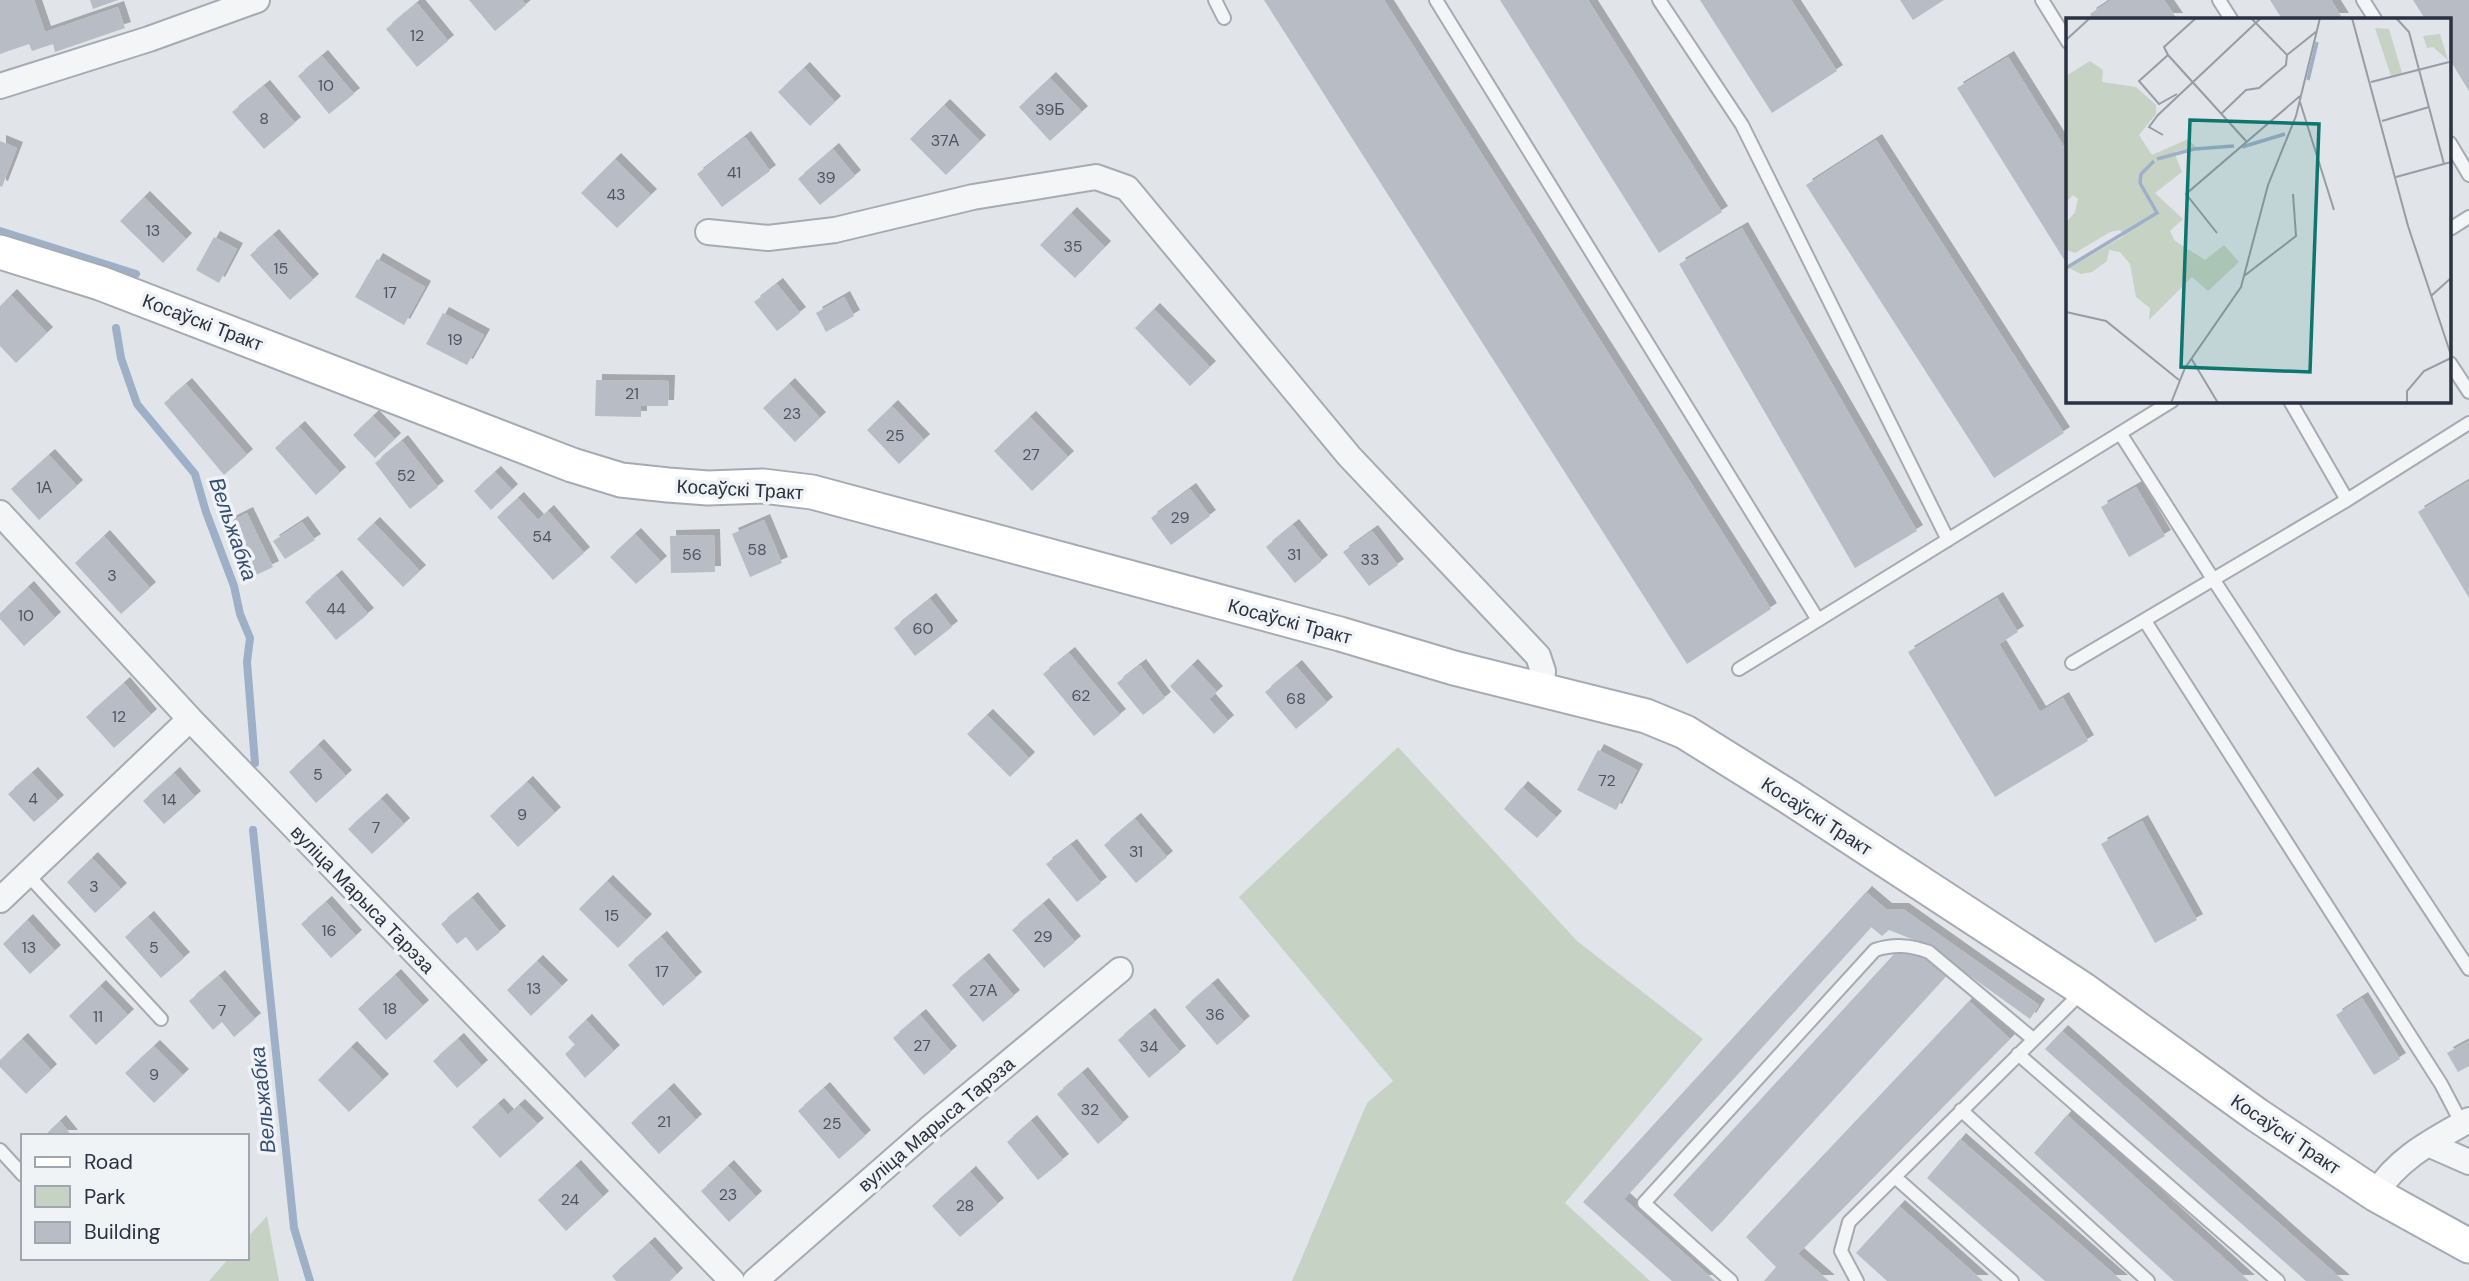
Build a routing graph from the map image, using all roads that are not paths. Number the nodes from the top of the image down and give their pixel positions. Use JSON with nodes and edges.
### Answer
{"nodes":[{"id":1,"x":257,"y":0,"type":"edge"},
{"id":2,"x":1215,"y":0,"type":"edge"},
{"id":3,"x":1436,"y":0,"type":"edge"},
{"id":4,"x":1659,"y":0,"type":"edge"},
{"id":5,"x":2042,"y":0,"type":"edge"},
{"id":6,"x":2219,"y":0,"type":"edge"},
{"id":7,"x":2363,"y":0,"type":"edge"},
{"id":8,"x":1224,"y":18,"type":"dead end"},
{"id":9,"x":2230,"y":18,"type":"edge"},
{"id":10,"x":2374,"y":18,"type":"edge"},
{"id":11,"x":2066,"y":39,"type":"edge"},
{"id":12,"x":0,"y":86,"type":"edge"},
{"id":13,"x":2452,"y":146,"type":"edge"},
{"id":14,"x":2469,"y":175,"type":"edge"},
{"id":15,"x":2469,"y":217,"type":"edge"},
{"id":16,"x":2452,"y":228,"type":"edge"},
{"id":17,"x":708,"y":233,"type":"dead end"},
{"id":18,"x":0,"y":252,"type":"edge"},
{"id":19,"x":2452,"y":366,"type":"edge"},
{"id":20,"x":2469,"y":392,"type":"edge"},
{"id":21,"x":2170,"y":402,"type":"edge"},
{"id":22,"x":2291,"y":402,"type":"edge"},
{"id":23,"x":2469,"y":423,"type":"edge"},
{"id":24,"x":2120,"y":433,"type":"junction"},
{"id":25,"x":2347,"y":500,"type":"junction"},
{"id":26,"x":0,"y":513,"type":"edge"},
{"id":27,"x":1948,"y":540,"type":"junction"},
{"id":28,"x":2213,"y":579,"type":"junction"},
{"id":29,"x":1818,"y":620,"type":"junction"},
{"id":30,"x":2145,"y":621,"type":"junction"},
{"id":31,"x":2072,"y":663,"type":"dead end"},
{"id":32,"x":1739,"y":669,"type":"dead end"},
{"id":33,"x":1542,"y":691,"type":"junction"},
{"id":34,"x":190,"y":719,"type":"junction"},
{"id":35,"x":27,"y":874,"type":"junction"},
{"id":36,"x":0,"y":900,"type":"edge"},
{"id":37,"x":2469,"y":969,"type":"edge"},
{"id":38,"x":1120,"y":970,"type":"dead end"},
{"id":39,"x":2084,"y":990,"type":"junction"},
{"id":40,"x":161,"y":1019,"type":"dead end"},
{"id":41,"x":2033,"y":1039,"type":"junction"},
{"id":42,"x":2018,"y":1054,"type":"junction"},
{"id":43,"x":1961,"y":1110,"type":"junction"},
{"id":44,"x":2466,"y":1122,"type":"edge"},
{"id":45,"x":2428,"y":1144,"type":"junction"},
{"id":46,"x":0,"y":1150,"type":"edge"},
{"id":47,"x":2469,"y":1161,"type":"edge"},
{"id":48,"x":21,"y":1173,"type":"edge"},
{"id":49,"x":1895,"y":1177,"type":"junction"},
{"id":50,"x":2375,"y":1194,"type":"junction"},
{"id":51,"x":2469,"y":1246,"type":"edge"},
{"id":52,"x":732,"y":1281,"type":"edge"},
{"id":53,"x":755,"y":1281,"type":"edge"},
{"id":54,"x":1731,"y":1281,"type":"edge"},
{"id":55,"x":1857,"y":1281,"type":"edge"},
{"id":56,"x":2012,"y":1281,"type":"edge"},
{"id":57,"x":2148,"y":1281,"type":"edge"},
{"id":58,"x":2278,"y":1281,"type":"edge"}],
"edges":[{"from":1,"to":12,"type":"street"},
{"from":2,"to":8,"type":"lane"},
{"from":3,"to":29,"type":"lane"},
{"from":4,"to":27,"type":"lane"},
{"from":5,"to":11,"type":"lane"},
{"from":6,"to":9,"type":"lane"},
{"from":7,"to":10,"type":"lane"},
{"from":13,"to":14,"type":"lane"},
{"from":15,"to":16,"type":"lane"},
{"from":17,"to":33,"type":"street"},
{"from":18,"to":33,"type":"main road","name":"Косаўскі Тракт"},
{"from":19,"to":20,"type":"lane"},
{"from":21,"to":24,"type":"lane"},
{"from":22,"to":25,"type":"lane"},
{"from":23,"to":25,"type":"lane"},
{"from":24,"to":27,"type":"lane"},
{"from":24,"to":28,"type":"lane"},
{"from":25,"to":28,"type":"lane"},
{"from":26,"to":34,"type":"street","name":"вуліца Марыса Тарэза"},
{"from":27,"to":29,"type":"lane"},
{"from":28,"to":30,"type":"lane"},
{"from":28,"to":37,"type":"lane"},
{"from":29,"to":32,"type":"lane"},
{"from":30,"to":31,"type":"lane"},
{"from":30,"to":44,"type":"lane"},
{"from":33,"to":39,"type":"main road","name":"Косаўскі Тракт"},
{"from":34,"to":35,"type":"street"},
{"from":34,"to":52,"type":"street","name":"вуліца Марыса Тарэза"},
{"from":35,"to":36,"type":"street"},
{"from":35,"to":40,"type":"lane"},
{"from":38,"to":53,"type":"street","name":"вуліца Марыса Тарэза"},
{"from":39,"to":41,"type":"lane"},
{"from":39,"to":50,"type":"main road","name":"Косаўскі Тракт"},
{"from":41,"to":42,"type":"lane"},
{"from":41,"to":54,"type":"lane"},
{"from":42,"to":43,"type":"lane"},
{"from":42,"to":58,"type":"lane"},
{"from":43,"to":49,"type":"lane"},
{"from":43,"to":57,"type":"lane"},
{"from":44,"to":45,"type":"street"},
{"from":45,"to":47,"type":"street"},
{"from":45,"to":50,"type":"street"},
{"from":46,"to":48,"type":"lane"},
{"from":49,"to":55,"type":"lane"},
{"from":49,"to":56,"type":"lane"},
{"from":50,"to":51,"type":"main road","name":"Косаўскі Тракт"}]}
